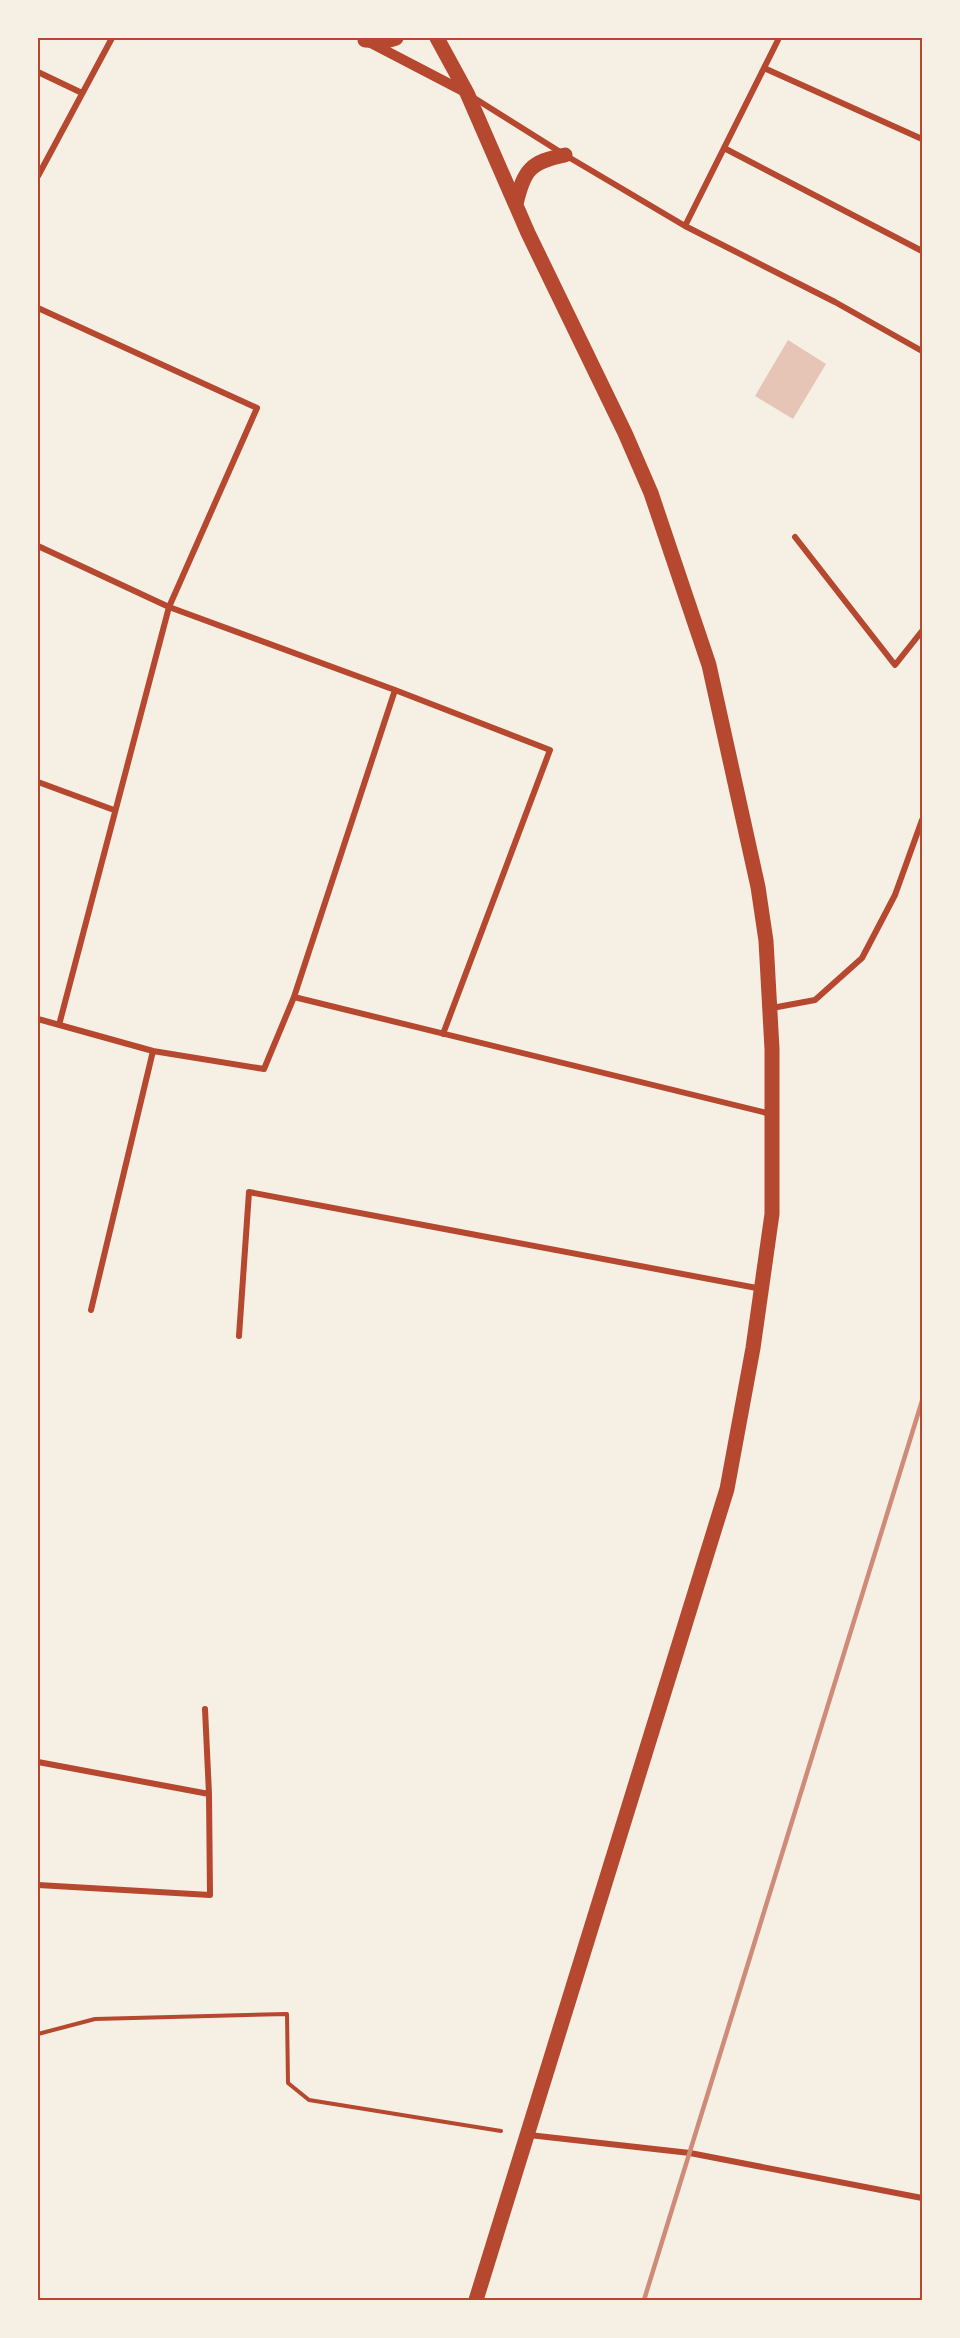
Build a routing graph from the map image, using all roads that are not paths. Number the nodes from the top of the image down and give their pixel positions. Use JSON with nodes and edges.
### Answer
{"nodes":[{"id":1,"x":112,"y":38,"type":"edge"},
{"id":2,"x":396,"y":38,"type":"edge"},
{"id":3,"x":437,"y":38,"type":"edge"},
{"id":4,"x":779,"y":38,"type":"edge"},
{"id":5,"x":362,"y":39,"type":"edge"},
{"id":6,"x":764,"y":68,"type":"junction"},
{"id":7,"x":38,"y":72,"type":"edge"},
{"id":8,"x":82,"y":93,"type":"junction"},
{"id":9,"x":467,"y":93,"type":"junction"},
{"id":10,"x":922,"y":139,"type":"edge"},
{"id":11,"x":724,"y":148,"type":"junction"},
{"id":12,"x":565,"y":155,"type":"junction"},
{"id":13,"x":38,"y":176,"type":"edge"},
{"id":14,"x":516,"y":204,"type":"junction"},
{"id":15,"x":685,"y":225,"type":"junction"},
{"id":16,"x":922,"y":250,"type":"edge"},
{"id":17,"x":38,"y":308,"type":"edge"},
{"id":18,"x":922,"y":351,"type":"edge"},
{"id":19,"x":795,"y":537,"type":"dead end"},
{"id":20,"x":38,"y":546,"type":"edge"},
{"id":21,"x":169,"y":607,"type":"junction"},
{"id":22,"x":922,"y":632,"type":"edge"},
{"id":23,"x":395,"y":690,"type":"junction"},
{"id":24,"x":38,"y":782,"type":"edge"},
{"id":25,"x":114,"y":810,"type":"junction"},
{"id":26,"x":922,"y":820,"type":"edge"},
{"id":27,"x":294,"y":997,"type":"junction"},
{"id":28,"x":768,"y":1009,"type":"junction"},
{"id":29,"x":38,"y":1019,"type":"edge"},
{"id":30,"x":59,"y":1025,"type":"junction"},
{"id":31,"x":443,"y":1034,"type":"junction"},
{"id":32,"x":153,"y":1051,"type":"junction"},
{"id":33,"x":773,"y":1114,"type":"junction"},
{"id":34,"x":762,"y":1289,"type":"junction"},
{"id":35,"x":91,"y":1310,"type":"dead end"},
{"id":36,"x":239,"y":1336,"type":"dead end"},
{"id":37,"x":205,"y":1709,"type":"dead end"},
{"id":38,"x":38,"y":1761,"type":"edge"},
{"id":39,"x":209,"y":1794,"type":"junction"},
{"id":40,"x":38,"y":1885,"type":"edge"},
{"id":41,"x":528,"y":2135,"type":"junction"},
{"id":42,"x":922,"y":2198,"type":"edge"},
{"id":43,"x":476,"y":2301,"type":"edge"}],
"edges":[{"from":1,"to":8,"type":"street"},
{"from":2,"to":5,"type":"main road"},
{"from":3,"to":9,"type":"main road"},
{"from":4,"to":6,"type":"street"},
{"from":5,"to":9,"type":"street"},
{"from":6,"to":10,"type":"street"},
{"from":6,"to":11,"type":"street"},
{"from":7,"to":8,"type":"street"},
{"from":8,"to":13,"type":"street"},
{"from":9,"to":12,"type":"street"},
{"from":9,"to":14,"type":"main road"},
{"from":11,"to":15,"type":"street"},
{"from":11,"to":16,"type":"street"},
{"from":12,"to":14,"type":"main road"},
{"from":12,"to":15,"type":"street"},
{"from":14,"to":28,"type":"main road"},
{"from":15,"to":18,"type":"street"},
{"from":17,"to":21,"type":"street"},
{"from":19,"to":22,"type":"street"},
{"from":20,"to":21,"type":"street"},
{"from":21,"to":23,"type":"street"},
{"from":21,"to":25,"type":"street"},
{"from":23,"to":27,"type":"street"},
{"from":23,"to":31,"type":"street"},
{"from":24,"to":25,"type":"street"},
{"from":25,"to":30,"type":"street"},
{"from":26,"to":28,"type":"street"},
{"from":27,"to":31,"type":"street"},
{"from":27,"to":32,"type":"street"},
{"from":28,"to":33,"type":"main road"},
{"from":29,"to":30,"type":"street"},
{"from":30,"to":32,"type":"street"},
{"from":31,"to":33,"type":"street"},
{"from":32,"to":35,"type":"street"},
{"from":33,"to":34,"type":"main road"},
{"from":34,"to":36,"type":"street"},
{"from":34,"to":41,"type":"main road"},
{"from":37,"to":39,"type":"street"},
{"from":38,"to":39,"type":"street"},
{"from":39,"to":40,"type":"street"},
{"from":41,"to":42,"type":"street"},
{"from":41,"to":43,"type":"main road"}]}
